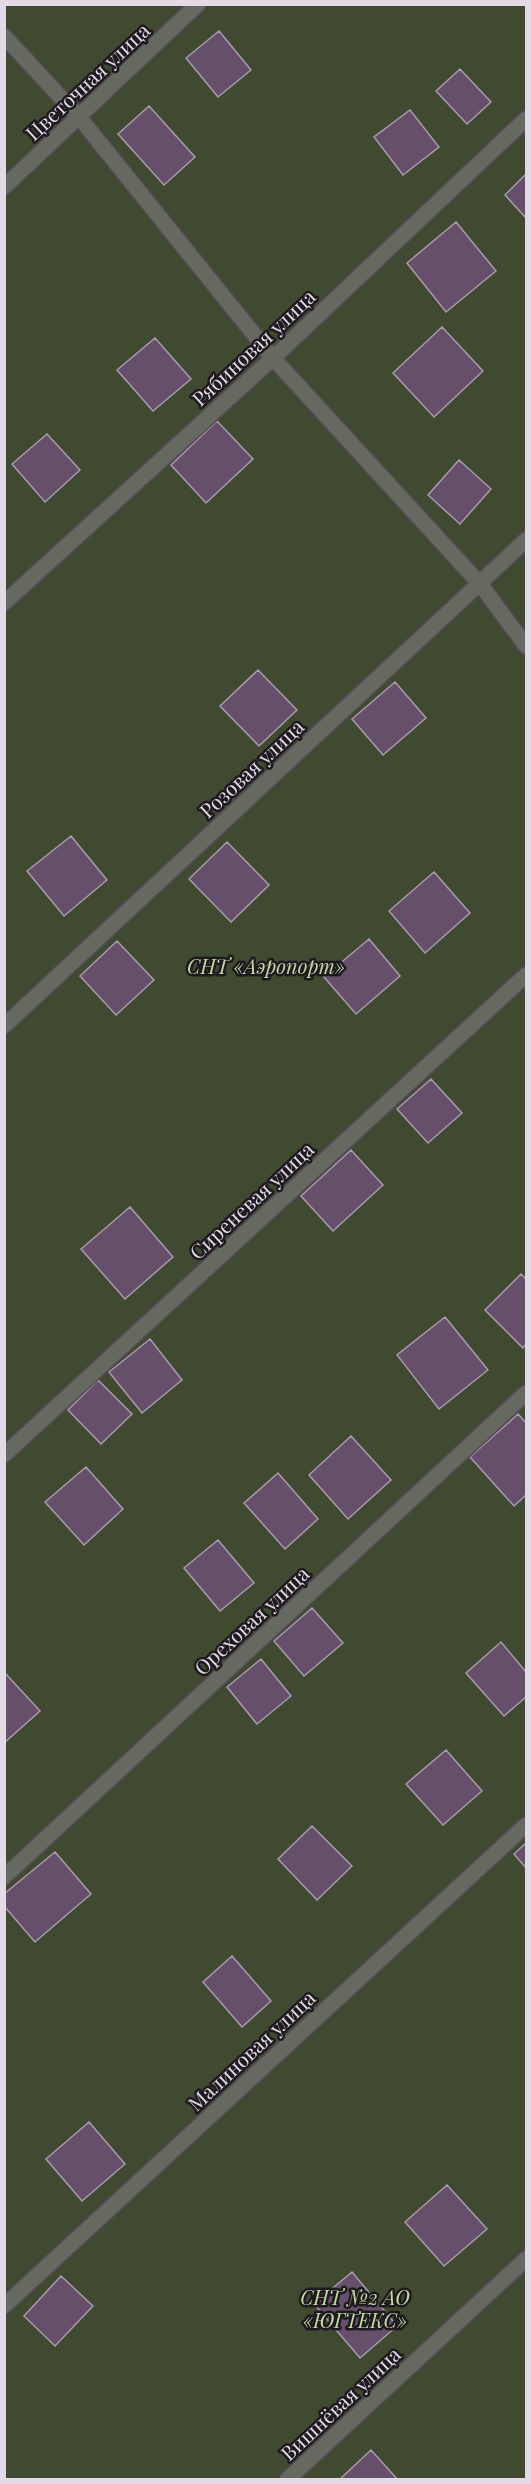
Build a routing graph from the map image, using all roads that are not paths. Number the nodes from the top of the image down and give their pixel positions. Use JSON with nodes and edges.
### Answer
{"nodes":[{"id":1,"x":198,"y":4,"type":"edge"},
{"id":2,"x":4,"y":36,"type":"edge"},
{"id":3,"x":79,"y":117,"type":"junction"},
{"id":4,"x":526,"y":119,"type":"edge"},
{"id":5,"x":4,"y":187,"type":"edge"},
{"id":6,"x":273,"y":358,"type":"junction"},
{"id":7,"x":526,"y":540,"type":"edge"},
{"id":8,"x":480,"y":584,"type":"junction"},
{"id":9,"x":4,"y":603,"type":"edge"},
{"id":10,"x":526,"y":646,"type":"edge"},
{"id":11,"x":526,"y":975,"type":"edge"},
{"id":12,"x":4,"y":1026,"type":"edge"},
{"id":13,"x":526,"y":1393,"type":"edge"},
{"id":14,"x":4,"y":1455,"type":"edge"},
{"id":15,"x":526,"y":1825,"type":"edge"},
{"id":16,"x":4,"y":1877,"type":"edge"},
{"id":17,"x":526,"y":2259,"type":"edge"},
{"id":18,"x":4,"y":2306,"type":"edge"},
{"id":19,"x":287,"y":2480,"type":"edge"}],
"edges":[{"from":1,"to":3,"type":"street","name":"Цветочная улица"},
{"from":2,"to":3,"type":"street"},
{"from":3,"to":5,"type":"street","name":"Цветочная улица"},
{"from":3,"to":6,"type":"street"},
{"from":4,"to":6,"type":"street","name":"Рябиновая улица"},
{"from":6,"to":8,"type":"street"},
{"from":6,"to":9,"type":"street","name":"Рябиновая улица"},
{"from":7,"to":8,"type":"street","name":"Розовая улица"},
{"from":8,"to":10,"type":"street"},
{"from":8,"to":12,"type":"street","name":"Розовая улица"},
{"from":11,"to":14,"type":"street","name":"Сиреневая улица"},
{"from":13,"to":16,"type":"street","name":"Ореховая улица"},
{"from":15,"to":18,"type":"street","name":"Малиновая улица"},
{"from":17,"to":19,"type":"street","name":"Вишнёвая улица"}]}
